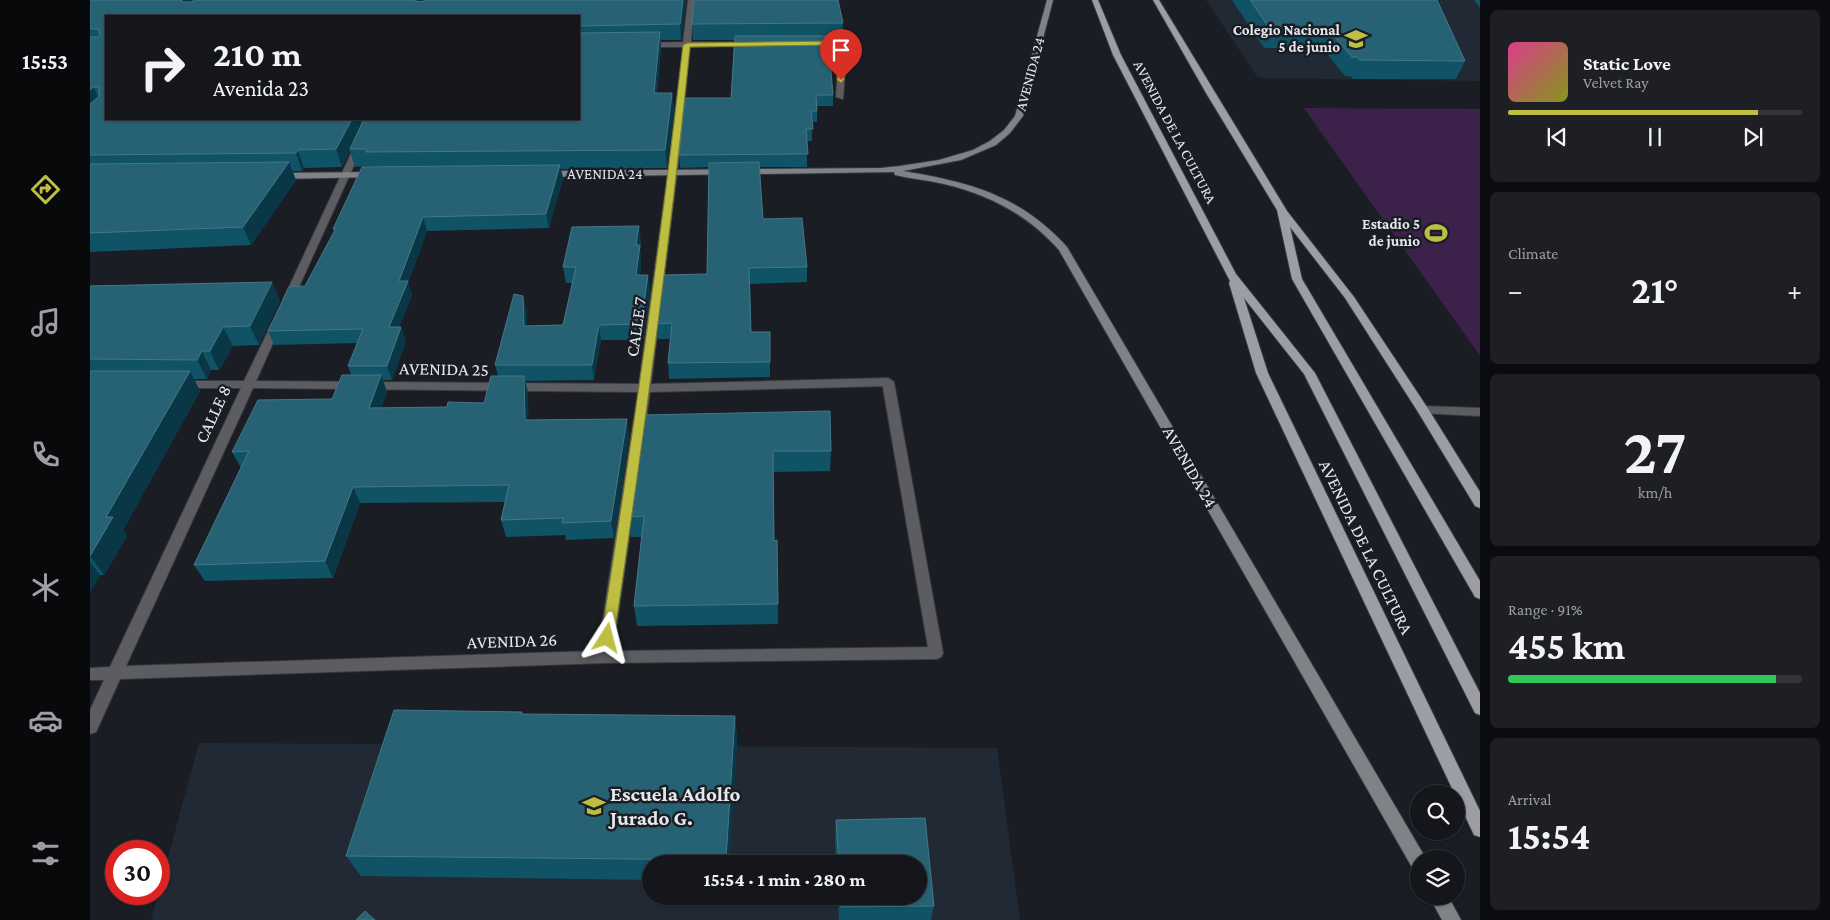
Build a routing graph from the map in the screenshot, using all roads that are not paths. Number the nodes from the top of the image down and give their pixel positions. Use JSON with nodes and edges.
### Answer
{"nodes":[{"id":1,"x":691,"y":0,"type":"edge"},
{"id":2,"x":1050,"y":0,"type":"edge"},
{"id":3,"x":1095,"y":0,"type":"edge"},
{"id":4,"x":1156,"y":0,"type":"edge"},
{"id":5,"x":802,"y":43,"type":"edge"},
{"id":6,"x":754,"y":44,"type":"edge"},
{"id":7,"x":638,"y":45,"type":"edge"},
{"id":8,"x":687,"y":45,"type":"junction"},
{"id":9,"x":840,"y":97,"type":"dead end"},
{"id":10,"x":371,"y":120,"type":"edge"},
{"id":11,"x":881,"y":171,"type":"junction"},
{"id":12,"x":534,"y":174,"type":"edge"},
{"id":13,"x":674,"y":174,"type":"junction"},
{"id":14,"x":345,"y":175,"type":"junction"},
{"id":15,"x":385,"y":175,"type":"edge"},
{"id":16,"x":267,"y":176,"type":"edge"},
{"id":17,"x":1282,"y":210,"type":"junction"},
{"id":18,"x":1231,"y":275,"type":"junction"},
{"id":19,"x":170,"y":384,"type":"edge"},
{"id":20,"x":249,"y":384,"type":"junction"},
{"id":21,"x":645,"y":388,"type":"junction"},
{"id":22,"x":1423,"y":410,"type":"junction"},
{"id":23,"x":1480,"y":412,"type":"edge"},
{"id":24,"x":1480,"y":503,"type":"edge"},
{"id":25,"x":1480,"y":593,"type":"edge"},
{"id":26,"x":936,"y":653,"type":"joint"},
{"id":27,"x":604,"y":657,"type":"junction"},
{"id":28,"x":90,"y":674,"type":"edge"},
{"id":29,"x":113,"y":674,"type":"junction"},
{"id":30,"x":1480,"y":708,"type":"edge"},
{"id":31,"x":90,"y":727,"type":"edge"},
{"id":32,"x":1480,"y":829,"type":"edge"},
{"id":33,"x":1411,"y":850,"type":"edge"},
{"id":34,"x":1443,"y":905,"type":"edge"},
{"id":35,"x":1452,"y":920,"type":"edge"}],
"edges":[{"from":1,"to":8,"type":"street","name":"CALLE 7"},
{"from":2,"to":11,"type":"main road","name":"AVENIDA 24"},
{"from":3,"to":18,"type":"main road","name":"AVENIDA DE LA CULTURA"},
{"from":4,"to":17,"type":"main road"},
{"from":5,"to":9,"type":"street"},
{"from":6,"to":8,"type":"street"},
{"from":7,"to":8,"type":"street"},
{"from":8,"to":13,"type":"street","name":"CALLE 7"},
{"from":10,"to":14,"type":"street","name":"CALLE 8"},
{"from":11,"to":13,"type":"main road","name":"AVENIDA 24"},
{"from":11,"to":33,"type":"main road","name":"AVENIDA 24"},
{"from":12,"to":13,"type":"main road","name":"AVENIDA 24"},
{"from":13,"to":21,"type":"street","name":"CALLE 7"},
{"from":14,"to":15,"type":"main road"},
{"from":14,"to":16,"type":"main road"},
{"from":14,"to":20,"type":"street","name":"CALLE 8"},
{"from":17,"to":22,"type":"main road"},
{"from":17,"to":25,"type":"main road"},
{"from":18,"to":30,"type":"main road","name":"AVENIDA DE LA CULTURA"},
{"from":18,"to":32,"type":"main road","name":"AVENIDA DE LA CULTURA"},
{"from":19,"to":20,"type":"street","name":"AVENIDA 25"},
{"from":20,"to":21,"type":"street","name":"AVENIDA 25"},
{"from":20,"to":29,"type":"street","name":"CALLE 8"},
{"from":21,"to":26,"type":"street","name":"AVENIDA 25"},
{"from":21,"to":27,"type":"street","name":"CALLE 7"},
{"from":22,"to":23,"type":"street"},
{"from":22,"to":24,"type":"main road"},
{"from":26,"to":27,"type":"street","name":"AVENIDA 26"},
{"from":27,"to":29,"type":"street","name":"AVENIDA 26"},
{"from":28,"to":29,"type":"street","name":"AVENIDA 26"},
{"from":29,"to":31,"type":"street","name":"CALLE 8"},
{"from":34,"to":35,"type":"main road"}]}
